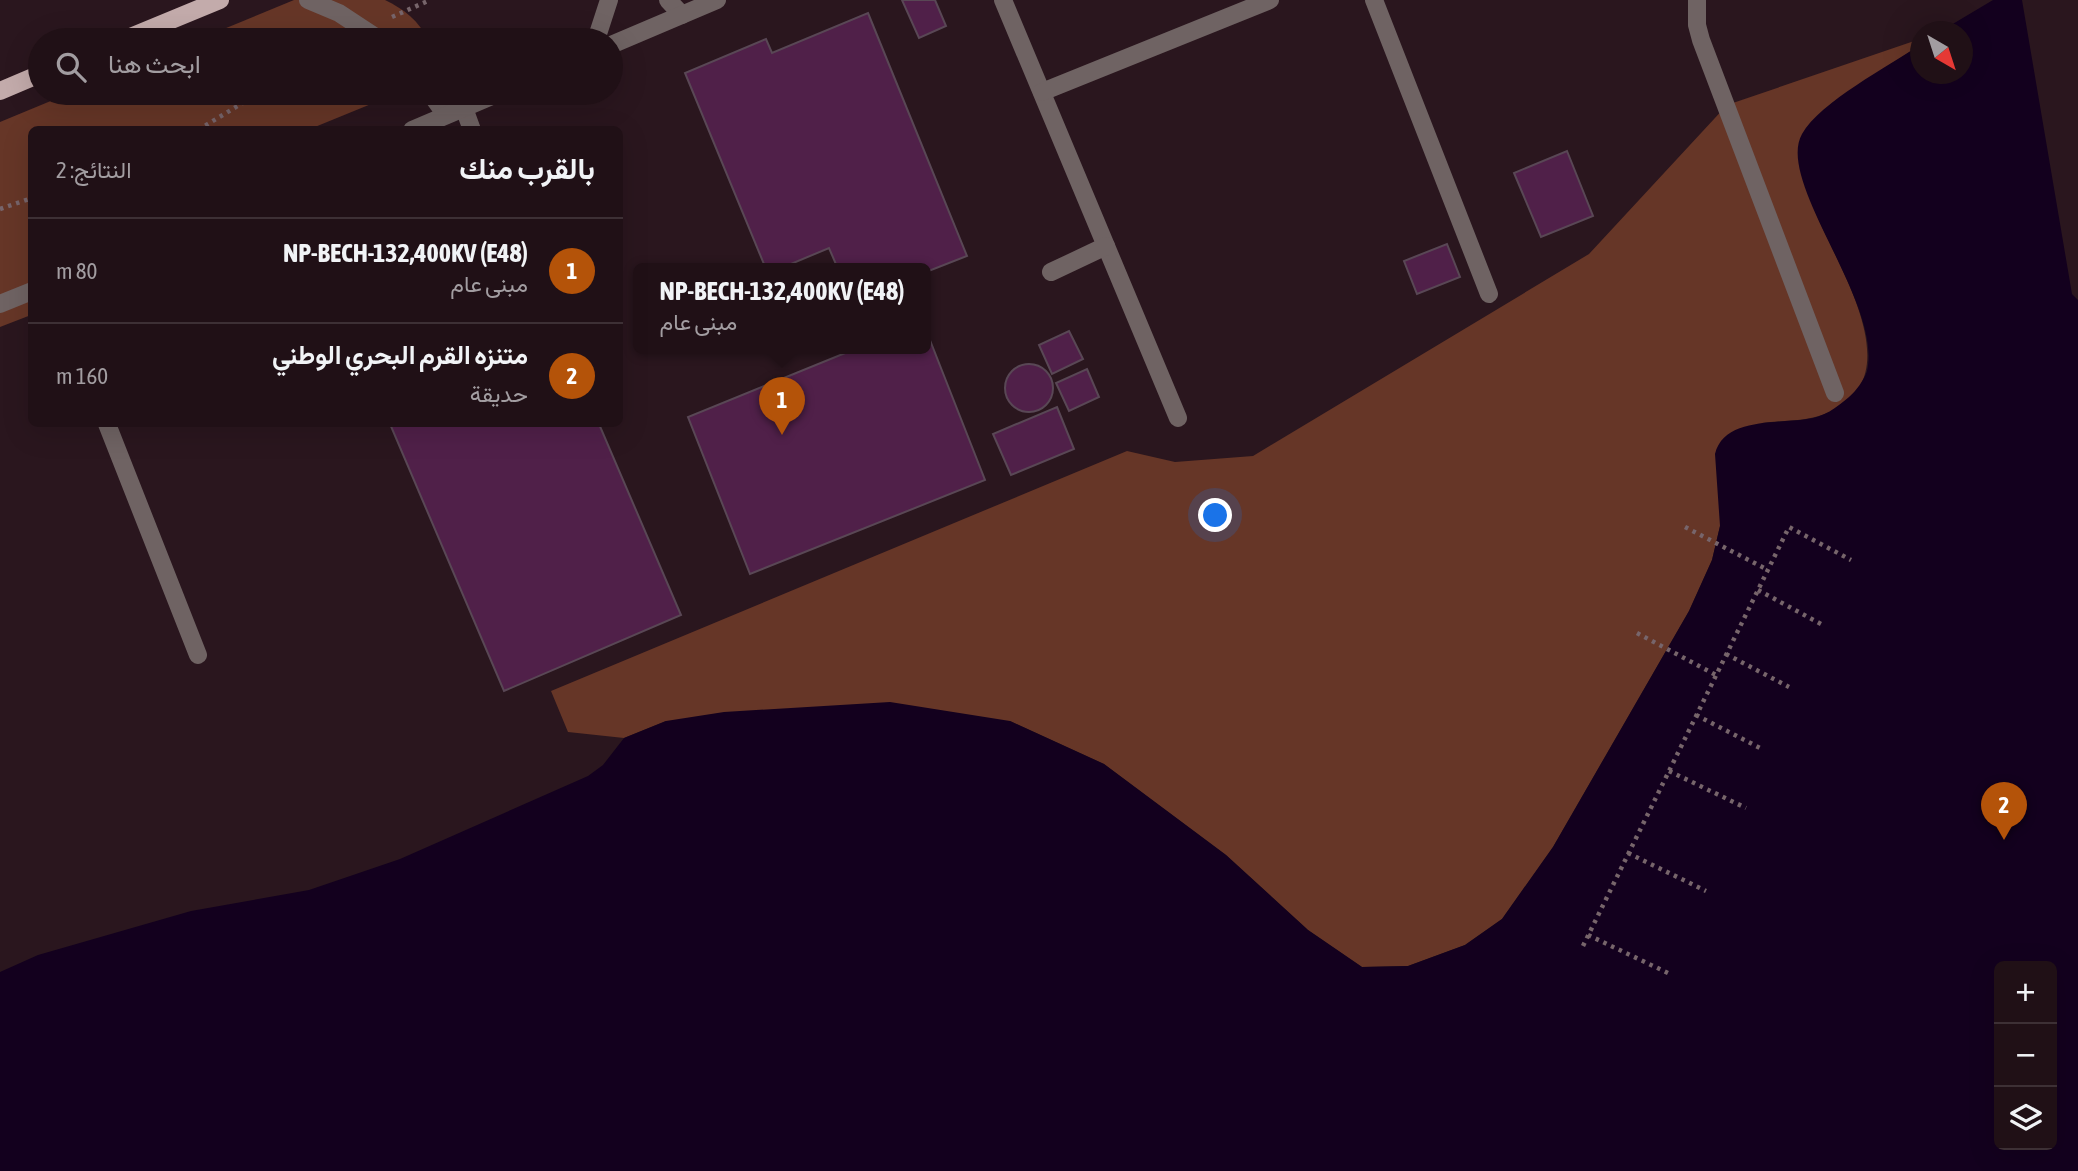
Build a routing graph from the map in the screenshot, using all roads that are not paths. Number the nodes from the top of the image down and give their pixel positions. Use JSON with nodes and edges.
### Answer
{"nodes":[{"id":1,"x":220,"y":0,"type":"edge"},
{"id":2,"x":308,"y":0,"type":"edge"},
{"id":3,"x":609,"y":0,"type":"edge"},
{"id":4,"x":668,"y":0,"type":"edge"},
{"id":5,"x":717,"y":0,"type":"edge"},
{"id":6,"x":1003,"y":0,"type":"edge"},
{"id":7,"x":1270,"y":0,"type":"edge"},
{"id":8,"x":1374,"y":0,"type":"edge"},
{"id":9,"x":1697,"y":0,"type":"edge"},
{"id":10,"x":682,"y":15,"type":"junction"},
{"id":11,"x":152,"y":28,"type":"edge"},
{"id":12,"x":361,"y":28,"type":"edge"},
{"id":13,"x":600,"y":28,"type":"edge"},
{"id":14,"x":623,"y":40,"type":"edge"},
{"id":15,"x":28,"y":79,"type":"edge"},
{"id":16,"x":0,"y":91,"type":"edge"},
{"id":17,"x":1042,"y":92,"type":"junction"},
{"id":18,"x":439,"y":105,"type":"edge"},
{"id":19,"x":471,"y":105,"type":"edge"},
{"id":20,"x":464,"y":108,"type":"junction"},
{"id":21,"x":446,"y":115,"type":"junction"},
{"id":22,"x":421,"y":126,"type":"edge"},
{"id":23,"x":471,"y":126,"type":"edge"},
{"id":24,"x":1106,"y":246,"type":"junction"},
{"id":25,"x":1051,"y":272,"type":"dead end"},
{"id":26,"x":28,"y":293,"type":"edge"},
{"id":27,"x":1489,"y":294,"type":"dead end"},
{"id":28,"x":0,"y":304,"type":"edge"},
{"id":29,"x":1835,"y":393,"type":"dead end"},
{"id":30,"x":1178,"y":418,"type":"dead end"},
{"id":31,"x":108,"y":427,"type":"edge"},
{"id":32,"x":198,"y":654,"type":"dead end"}],
"edges":[{"from":1,"to":11,"type":"main road"},
{"from":2,"to":12,"type":"lane"},
{"from":3,"to":13,"type":"lane"},
{"from":4,"to":10,"type":"lane"},
{"from":5,"to":10,"type":"lane"},
{"from":6,"to":17,"type":"lane"},
{"from":7,"to":17,"type":"lane"},
{"from":8,"to":27,"type":"lane"},
{"from":9,"to":29,"type":"lane"},
{"from":10,"to":14,"type":"lane"},
{"from":15,"to":16,"type":"main road"},
{"from":17,"to":24,"type":"lane"},
{"from":18,"to":21,"type":"lane"},
{"from":19,"to":20,"type":"lane"},
{"from":20,"to":21,"type":"lane"},
{"from":20,"to":23,"type":"lane"},
{"from":21,"to":22,"type":"lane"},
{"from":24,"to":25,"type":"lane"},
{"from":24,"to":30,"type":"lane"},
{"from":26,"to":28,"type":"lane"},
{"from":31,"to":32,"type":"lane"}]}
